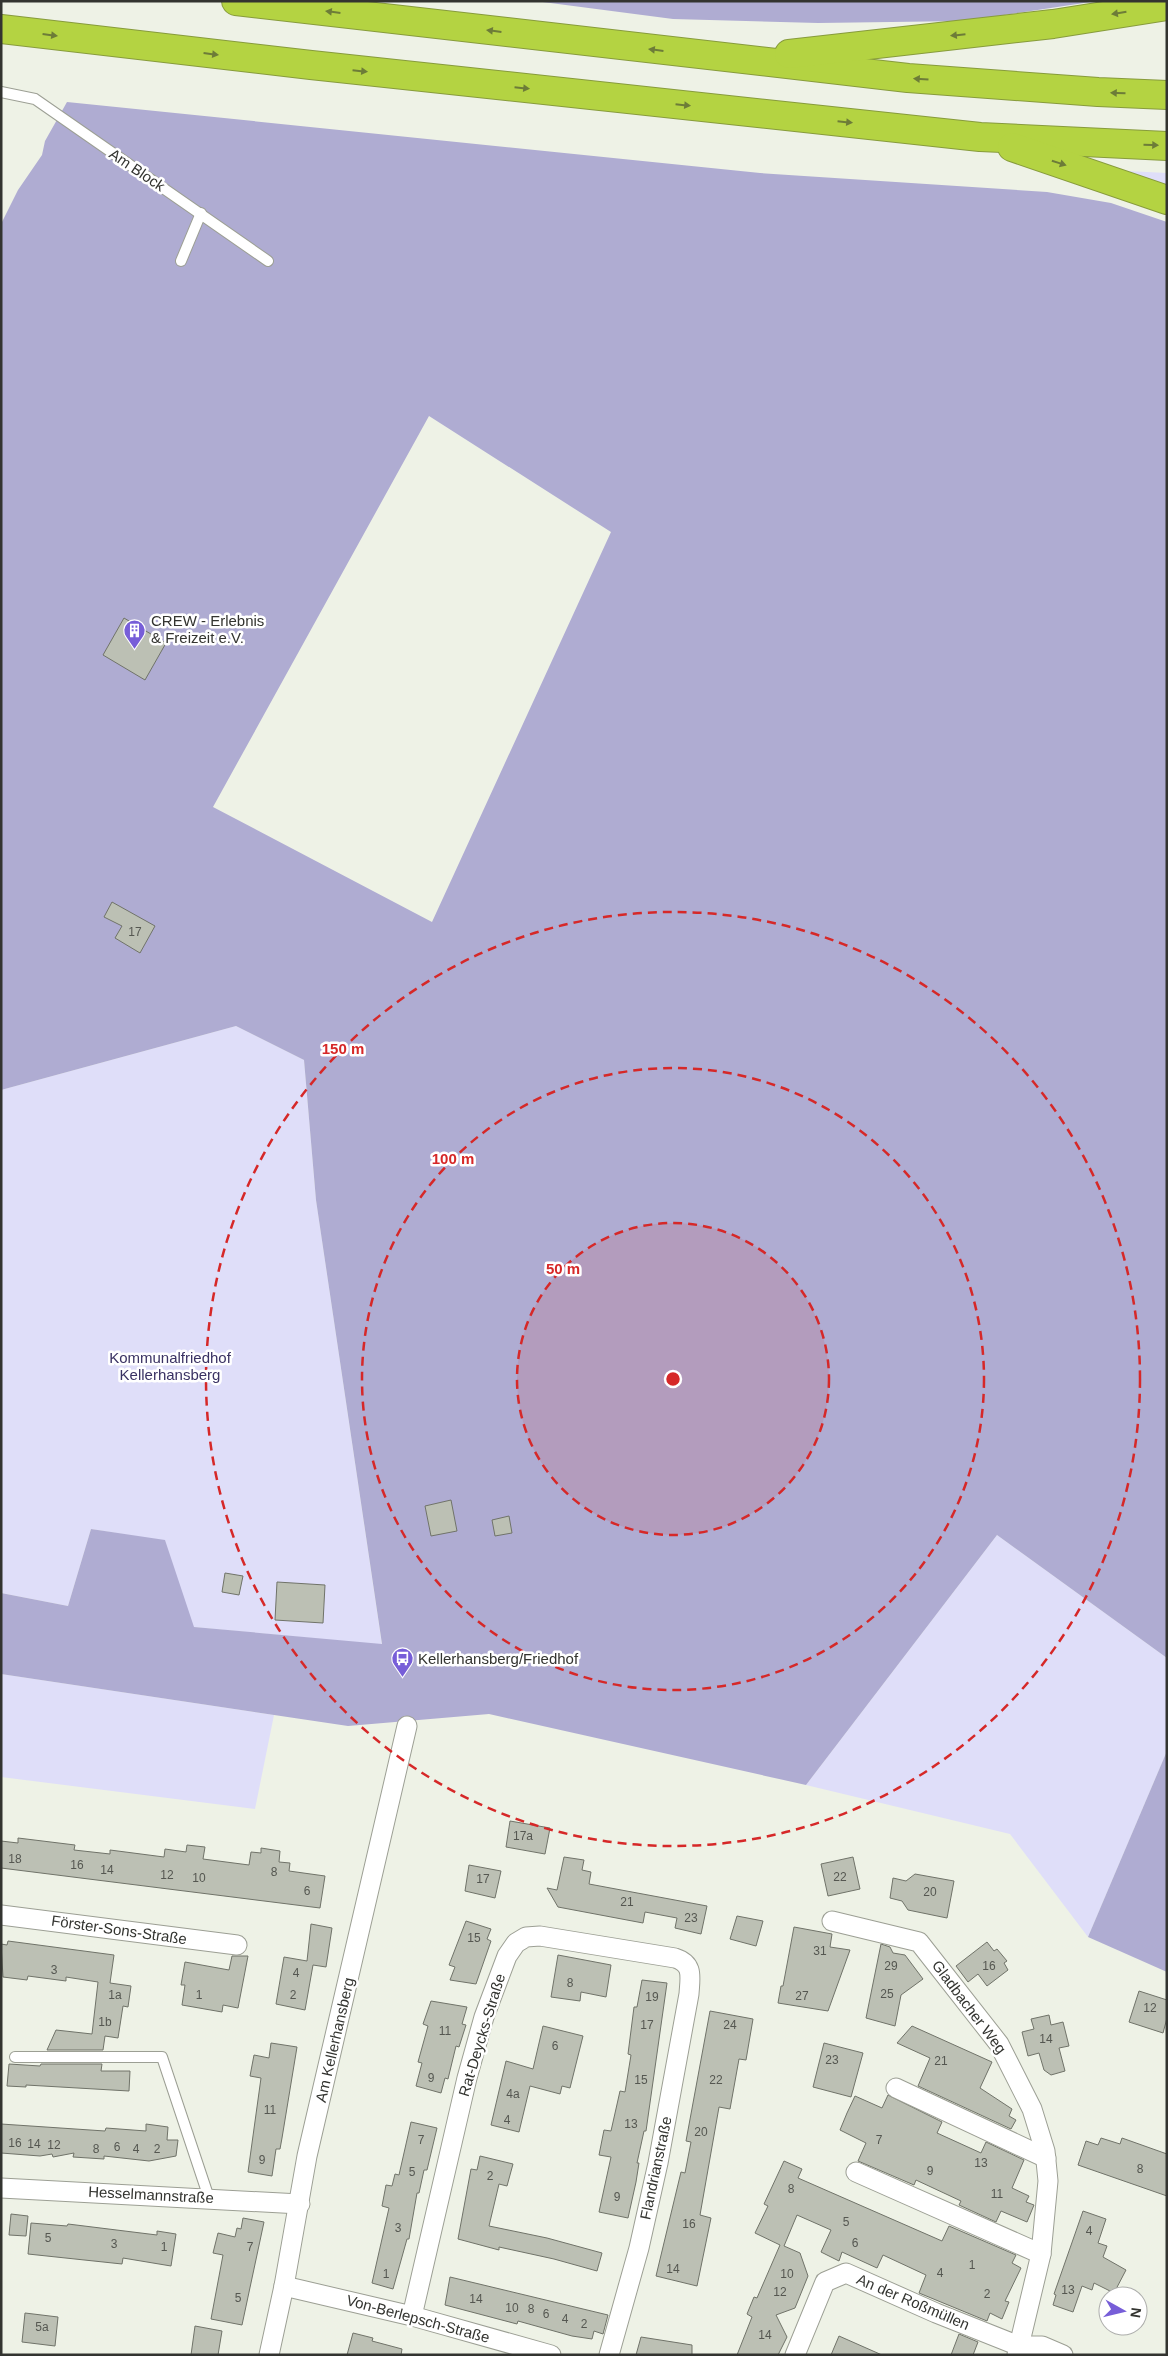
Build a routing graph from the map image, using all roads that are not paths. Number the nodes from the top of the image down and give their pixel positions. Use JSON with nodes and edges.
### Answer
{"nodes":[{"id":1,"x":236,"y":1,"type":"edge"},
{"id":2,"x":1167,"y":6,"type":"edge"},
{"id":3,"x":1,"y":30,"type":"edge"},
{"id":4,"x":739,"y":60,"type":"junction"},
{"id":5,"x":1,"y":92,"type":"edge"},
{"id":6,"x":1167,"y":95,"type":"edge"},
{"id":7,"x":980,"y":136,"type":"junction"},
{"id":8,"x":1167,"y":146,"type":"edge"},
{"id":9,"x":1167,"y":200,"type":"edge"},
{"id":10,"x":201,"y":213,"type":"junction"},
{"id":11,"x":268,"y":260,"type":"dead end"},
{"id":12,"x":180,"y":261,"type":"dead end"},
{"id":13,"x":408,"y":1726,"type":"dead end"},
{"id":14,"x":1,"y":1915,"type":"edge"},
{"id":15,"x":832,"y":1921,"type":"dead end"},
{"id":16,"x":237,"y":1945,"type":"dead end"},
{"id":17,"x":690,"y":1978,"type":"joint"},
{"id":18,"x":16,"y":2057,"type":"dead end"},
{"id":19,"x":896,"y":2088,"type":"dead end"},
{"id":20,"x":1046,"y":2158,"type":"junction"},
{"id":21,"x":856,"y":2172,"type":"dead end"},
{"id":22,"x":1,"y":2188,"type":"edge"},
{"id":23,"x":209,"y":2198,"type":"junction"},
{"id":24,"x":300,"y":2204,"type":"junction"},
{"id":25,"x":1040,"y":2254,"type":"junction"},
{"id":26,"x":284,"y":2286,"type":"junction"},
{"id":27,"x":412,"y":2316,"type":"junction"},
{"id":28,"x":1018,"y":2350,"type":"edge"},
{"id":29,"x":268,"y":2355,"type":"edge"},
{"id":30,"x":551,"y":2355,"type":"edge"},
{"id":31,"x":609,"y":2355,"type":"edge"},
{"id":32,"x":796,"y":2355,"type":"edge"},
{"id":33,"x":1062,"y":2355,"type":"edge"}],
"edges":[{"from":4,"to":1,"type":"highway","one_way":true},
{"from":2,"to":4,"type":"highway","one_way":true},
{"from":3,"to":7,"type":"highway","one_way":true},
{"from":6,"to":4,"type":"highway","one_way":true},
{"from":5,"to":10,"type":"lane","name":"Am Block"},
{"from":7,"to":8,"type":"highway","one_way":true},
{"from":7,"to":9,"type":"highway","one_way":true},
{"from":10,"to":11,"type":"lane","name":"Am Block"},
{"from":10,"to":12,"type":"lane"},
{"from":13,"to":24,"type":"street","name":"Am Kellerhansberg"},
{"from":14,"to":16,"type":"street","name":"Förster-Sons-Straße"},
{"from":15,"to":20,"type":"street","name":"Gladbacher Weg"},
{"from":17,"to":27,"type":"street","name":"Rat-Deycks-Straße"},
{"from":17,"to":31,"type":"street","name":"Flandrianstraße"},
{"from":18,"to":23,"type":"lane"},
{"from":19,"to":20,"type":"street"},
{"from":20,"to":25,"type":"street","name":"Gladbacher Weg"},
{"from":21,"to":25,"type":"street"},
{"from":22,"to":23,"type":"street","name":"Hesselmannstraße"},
{"from":23,"to":24,"type":"street","name":"Hesselmannstraße"},
{"from":24,"to":26,"type":"street","name":"Am Kellerhansberg"},
{"from":25,"to":28,"type":"street","name":"Gladbacher Weg"},
{"from":26,"to":27,"type":"street","name":"Von-Berlepsch-Straße"},
{"from":26,"to":29,"type":"street","name":"Am Kellerhansberg"},
{"from":27,"to":30,"type":"street","name":"Von-Berlepsch-Straße"},
{"from":28,"to":32,"type":"street","name":"An der Roßmüllen"},
{"from":28,"to":33,"type":"street","name":"An der Roßmüllen"}]}
